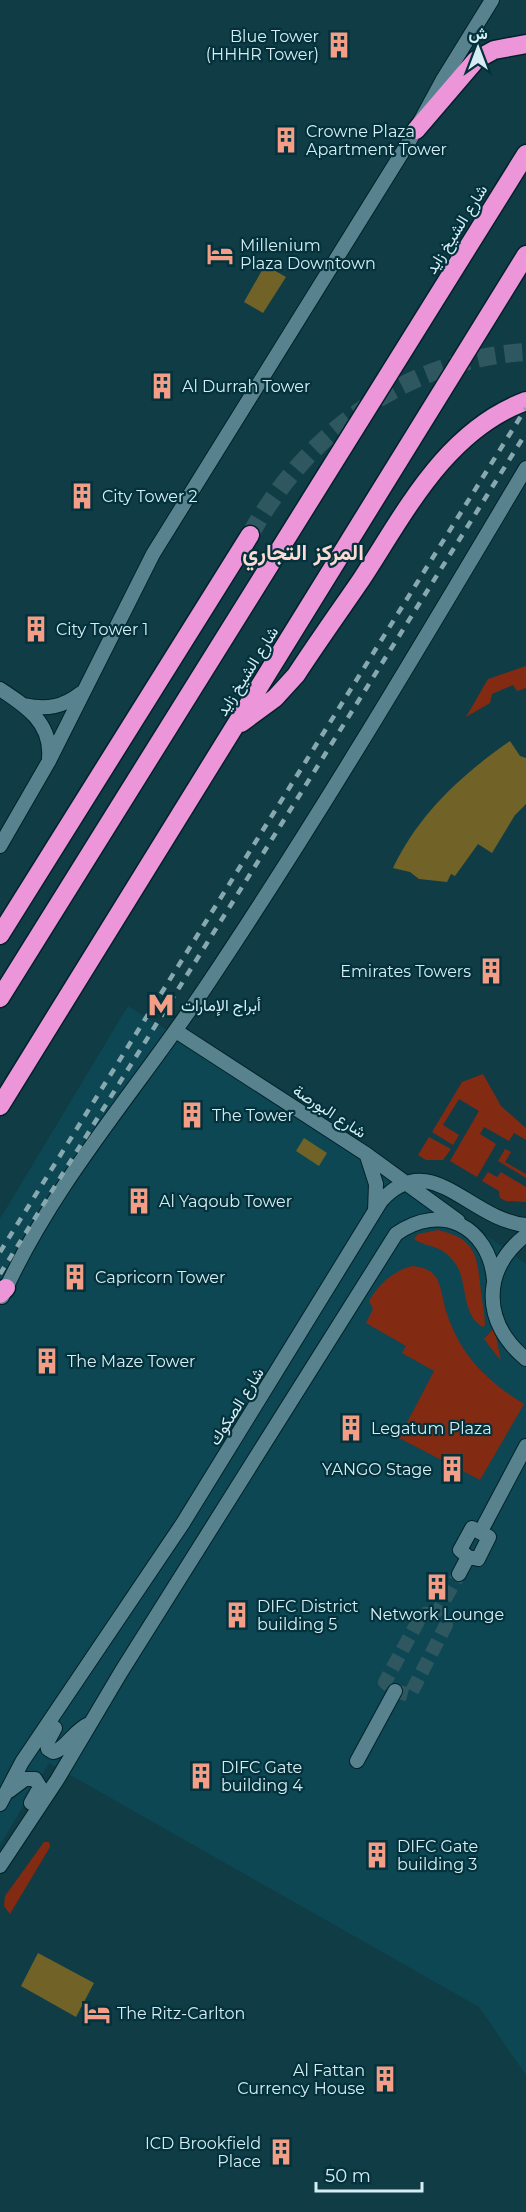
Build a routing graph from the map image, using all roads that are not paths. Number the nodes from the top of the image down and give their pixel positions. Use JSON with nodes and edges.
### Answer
{"nodes":[{"id":1,"x":492,"y":0,"type":"edge"},
{"id":2,"x":526,"y":44,"type":"edge"},
{"id":3,"x":416,"y":130,"type":"junction"},
{"id":4,"x":526,"y":154,"type":"edge"},
{"id":5,"x":526,"y":255,"type":"edge"},
{"id":6,"x":526,"y":401,"type":"edge"},
{"id":7,"x":526,"y":468,"type":"edge"},
{"id":8,"x":250,"y":535,"type":"tunnel mouth"},
{"id":9,"x":0,"y":689,"type":"edge"},
{"id":10,"x":85,"y":690,"type":"junction"},
{"id":11,"x":24,"y":705,"type":"junction"},
{"id":12,"x":237,"y":725,"type":"junction"},
{"id":13,"x":49,"y":761,"type":"junction"},
{"id":14,"x":0,"y":846,"type":"edge"},
{"id":15,"x":0,"y":935,"type":"edge"},
{"id":16,"x":0,"y":998,"type":"edge"},
{"id":17,"x":177,"y":1031,"type":"junction"},
{"id":18,"x":0,"y":1106,"type":"edge"},
{"id":19,"x":366,"y":1154,"type":"junction"},
{"id":20,"x":403,"y":1182,"type":"junction"},
{"id":21,"x":375,"y":1211,"type":"junction"},
{"id":22,"x":462,"y":1224,"type":"junction"},
{"id":23,"x":526,"y":1225,"type":"edge"},
{"id":24,"x":526,"y":1235,"type":"edge"},
{"id":25,"x":494,"y":1280,"type":"junction"},
{"id":26,"x":2,"y":1295,"type":"edge"},
{"id":27,"x":526,"y":1359,"type":"edge"},
{"id":28,"x":526,"y":1446,"type":"edge"},
{"id":29,"x":459,"y":1574,"type":"tunnel mouth"},
{"id":30,"x":96,"y":1654,"type":"junction"},
{"id":31,"x":395,"y":1691,"type":"dead end"},
{"id":32,"x":91,"y":1724,"type":"junction"},
{"id":33,"x":357,"y":1761,"type":"dead end"},
{"id":34,"x":3,"y":1798,"type":"edge"},
{"id":35,"x":21,"y":1833,"type":"junction"},
{"id":36,"x":0,"y":1866,"type":"edge"}],
"edges":[{"from":1,"to":3,"type":"street"},
{"from":2,"to":3,"type":"highway"},
{"from":3,"to":10,"type":"street"},
{"from":4,"to":16,"type":"highway","name":"شارع الشيخ زايد"},
{"from":5,"to":12,"type":"highway","name":"شارع الشيخ زايد"},
{"from":6,"to":12,"type":"highway"},
{"from":7,"to":17,"type":"street"},
{"from":8,"to":15,"type":"highway"},
{"from":9,"to":11,"type":"street"},
{"from":10,"to":11,"type":"street"},
{"from":10,"to":13,"type":"street"},
{"from":11,"to":13,"type":"street"},
{"from":12,"to":18,"type":"highway","name":"شارع الشيخ زايد"},
{"from":13,"to":14,"type":"street"},
{"from":17,"to":19,"type":"street","name":"شارع البورصة"},
{"from":17,"to":26,"type":"street"},
{"from":19,"to":20,"type":"street","name":"شارع البورصة"},
{"from":19,"to":21,"type":"street"},
{"from":20,"to":21,"type":"street","name":"شارع الصكوك"},
{"from":20,"to":22,"type":"street","name":"شارع البورصة"},
{"from":20,"to":23,"type":"street"},
{"from":21,"to":30,"type":"street","name":"شارع الصكوك"},
{"from":22,"to":25,"type":"street"},
{"from":22,"to":32,"type":"street"},
{"from":24,"to":25,"type":"street"},
{"from":25,"to":27,"type":"street"},
{"from":28,"to":29,"type":"street"},
{"from":30,"to":32,"type":"street"},
{"from":30,"to":34,"type":"street","name":"شارع الصكوك"},
{"from":31,"to":33,"type":"street"},
{"from":32,"to":35,"type":"street"},
{"from":34,"to":35,"type":"street"},
{"from":35,"to":36,"type":"street"}]}
